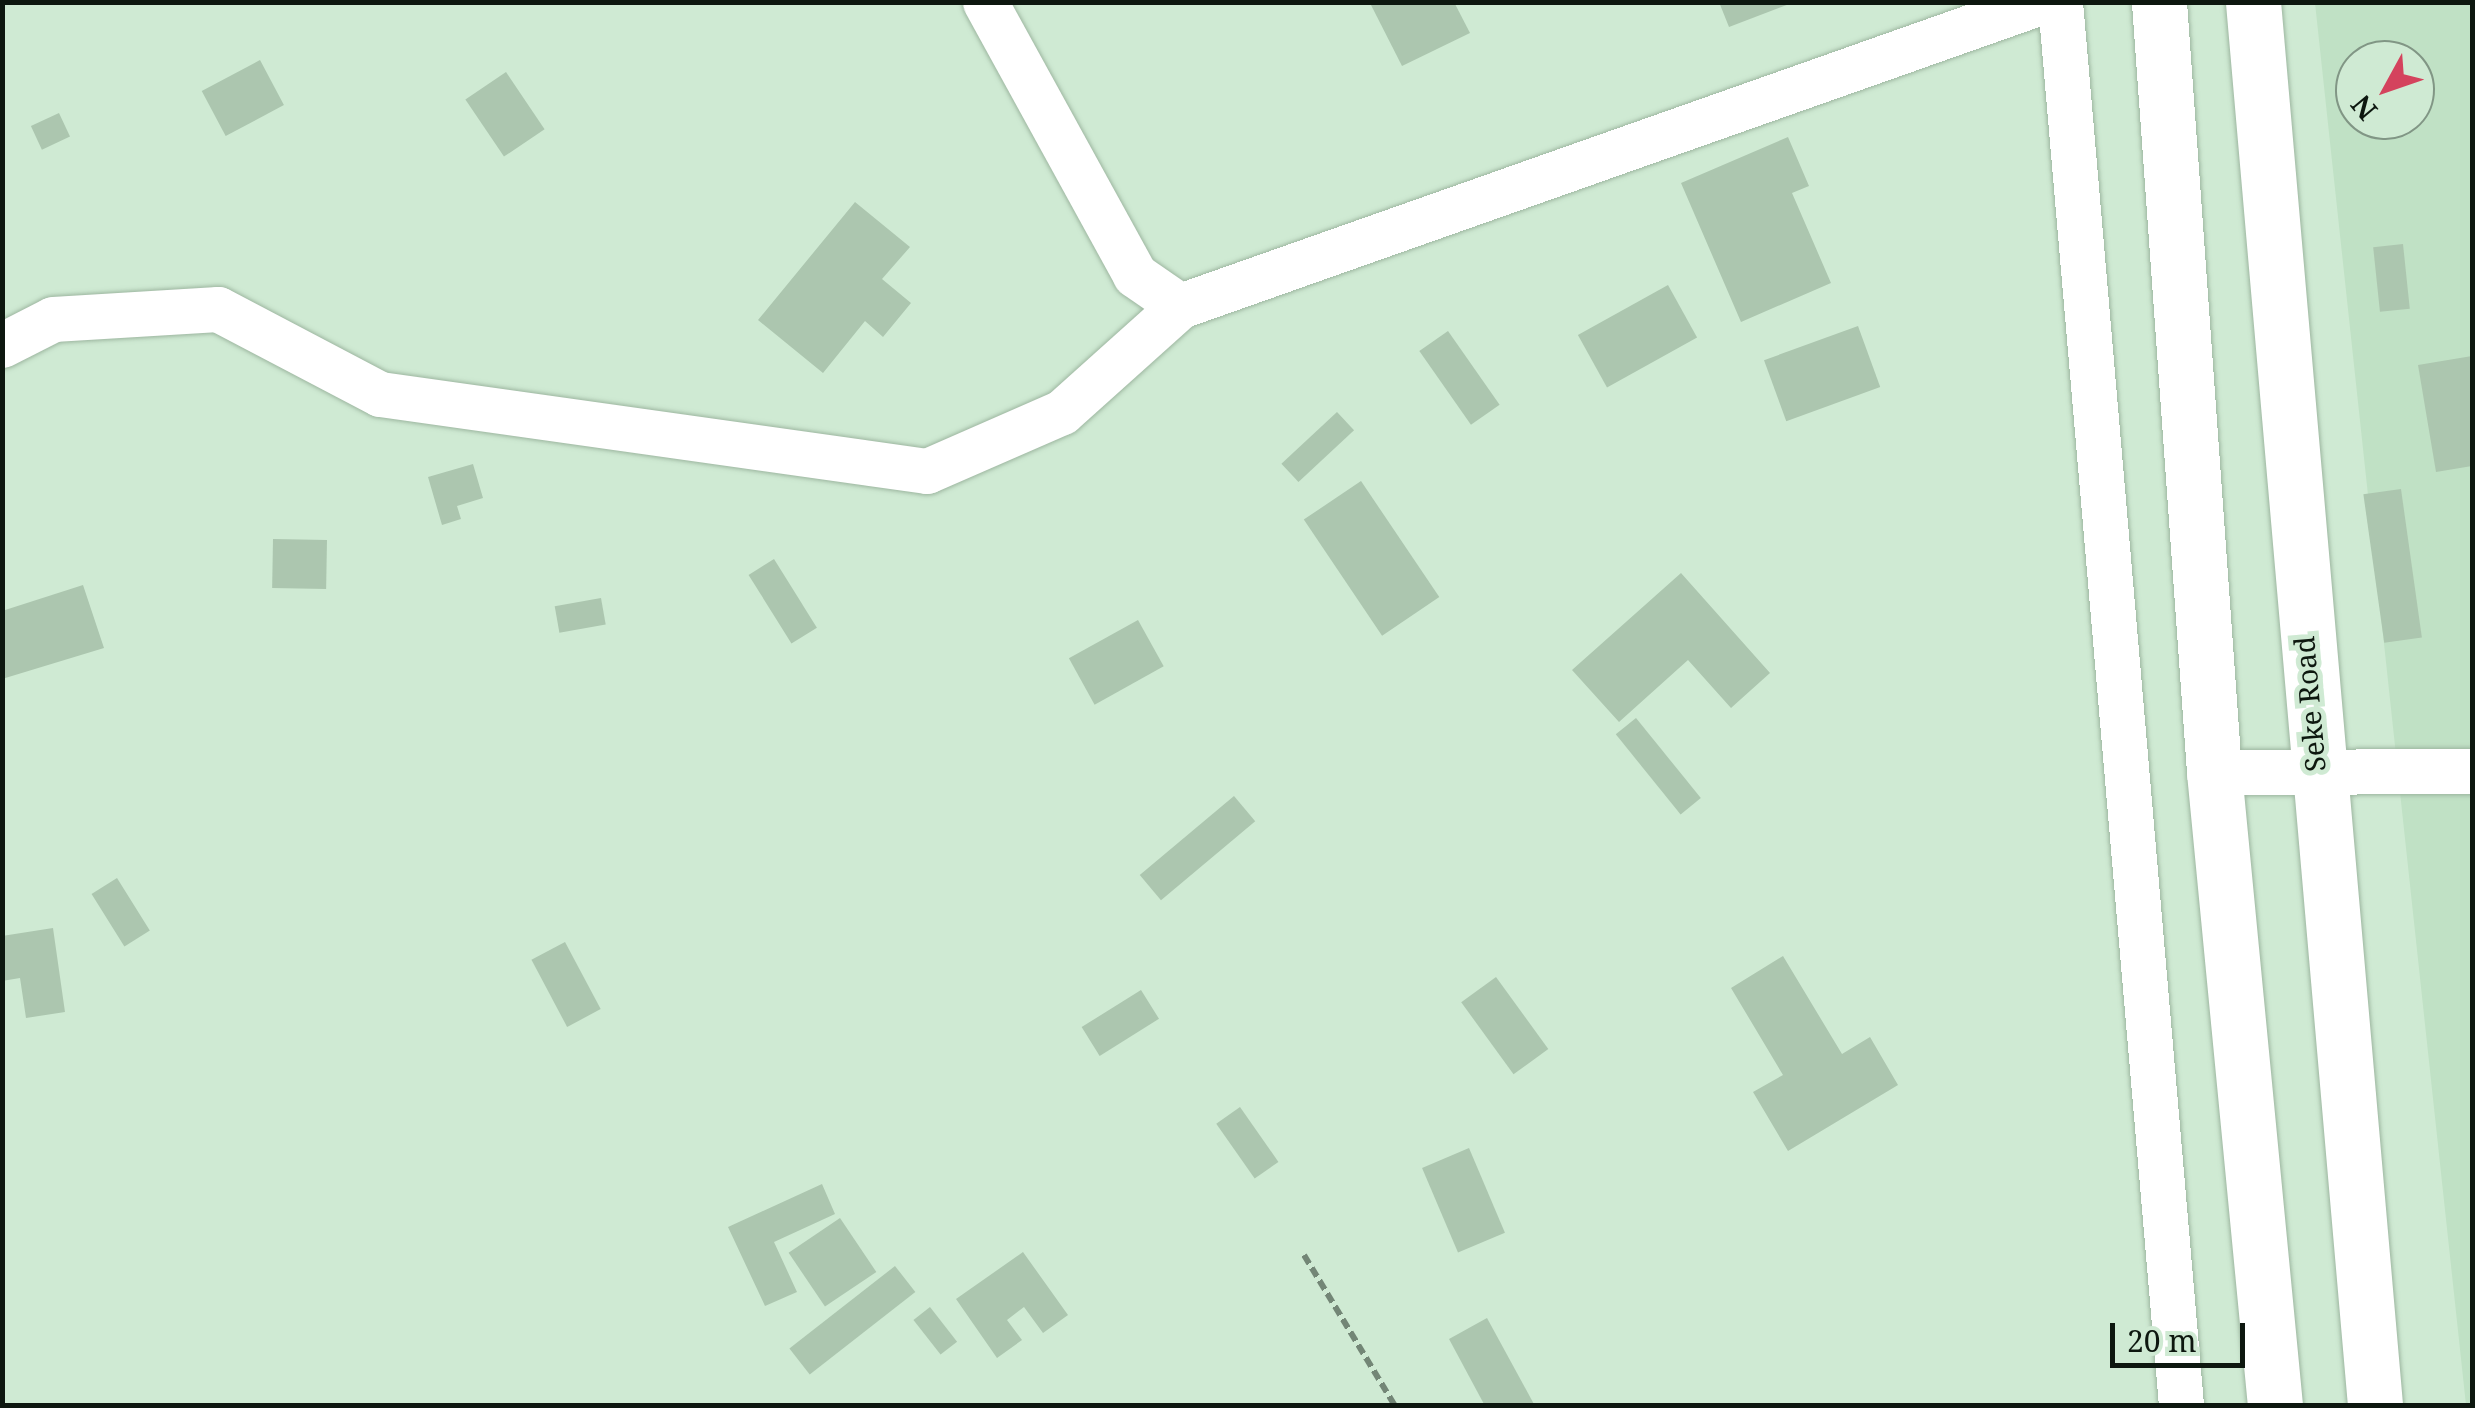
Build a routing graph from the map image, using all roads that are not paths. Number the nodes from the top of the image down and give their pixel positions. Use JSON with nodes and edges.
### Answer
{"nodes":[{"id":1,"x":986,"y":2,"type":"edge"},
{"id":2,"x":2042,"y":2,"type":"edge"},
{"id":3,"x":2060,"y":2,"type":"edge"},
{"id":4,"x":2159,"y":2,"type":"edge"},
{"id":5,"x":2253,"y":2,"type":"edge"},
{"id":6,"x":1180,"y":306,"type":"junction"},
{"id":7,"x":2,"y":345,"type":"edge"},
{"id":8,"x":2314,"y":770,"type":"junction"},
{"id":9,"x":2472,"y":771,"type":"edge"},
{"id":10,"x":2214,"y":772,"type":"junction"},
{"id":11,"x":2181,"y":1406,"type":"edge"},
{"id":12,"x":2276,"y":1406,"type":"edge"},
{"id":13,"x":2375,"y":1406,"type":"edge"}],
"edges":[{"from":1,"to":6,"type":"street"},
{"from":2,"to":6,"type":"street"},
{"from":3,"to":11,"type":"street"},
{"from":4,"to":10,"type":"main road"},
{"from":5,"to":8,"type":"main road","name":"Seke Road"},
{"from":6,"to":7,"type":"street"},
{"from":8,"to":9,"type":"street"},
{"from":8,"to":10,"type":"street"},
{"from":8,"to":13,"type":"main road","name":"Seke Road"},
{"from":10,"to":12,"type":"main road"}]}
